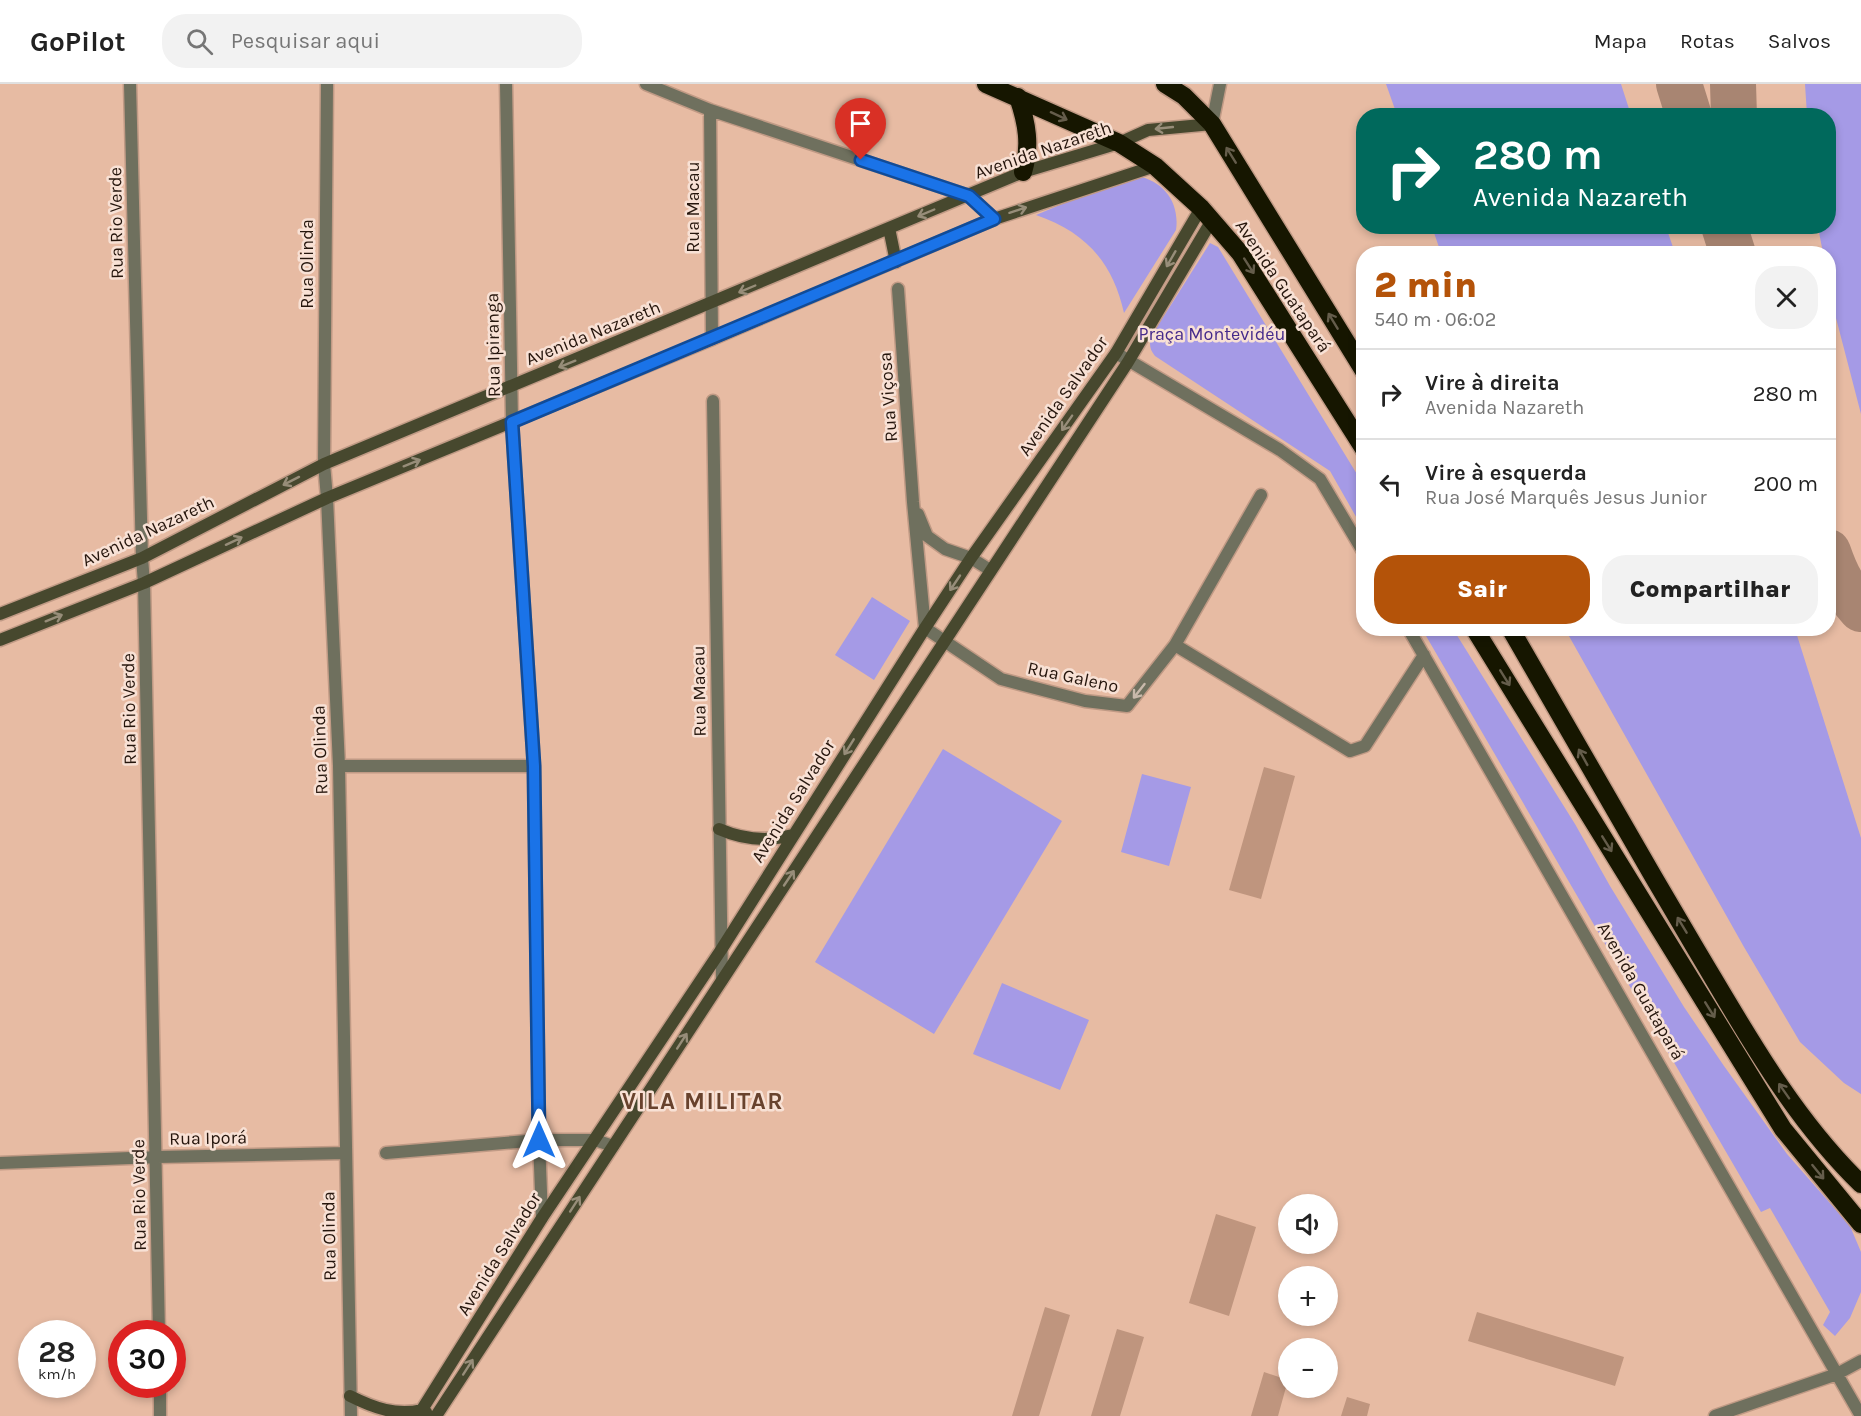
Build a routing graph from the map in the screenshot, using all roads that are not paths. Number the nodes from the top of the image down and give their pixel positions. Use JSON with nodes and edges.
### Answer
{"nodes":[{"id":1,"x":130,"y":84,"type":"edge"},
{"id":2,"x":327,"y":84,"type":"edge"},
{"id":3,"x":506,"y":84,"type":"edge"},
{"id":4,"x":646,"y":84,"type":"edge"},
{"id":5,"x":987,"y":84,"type":"edge"},
{"id":6,"x":1164,"y":84,"type":"edge"},
{"id":7,"x":1220,"y":84,"type":"edge"},
{"id":8,"x":1018,"y":97,"type":"junction"},
{"id":9,"x":710,"y":110,"type":"junction"},
{"id":10,"x":1212,"y":124,"type":"junction"},
{"id":11,"x":1119,"y":143,"type":"junction"},
{"id":12,"x":1155,"y":166,"type":"junction"},
{"id":13,"x":1023,"y":172,"type":"junction"},
{"id":14,"x":969,"y":196,"type":"junction"},
{"id":15,"x":1206,"y":214,"type":"junction"},
{"id":16,"x":994,"y":219,"type":"junction"},
{"id":17,"x":889,"y":228,"type":"junction"},
{"id":18,"x":896,"y":262,"type":"junction"},
{"id":19,"x":898,"y":289,"type":"dead end"},
{"id":20,"x":712,"y":304,"type":"junction"},
{"id":21,"x":712,"y":339,"type":"junction"},
{"id":22,"x":1116,"y":353,"type":"junction"},
{"id":23,"x":1356,"y":358,"type":"edge"},
{"id":24,"x":1128,"y":362,"type":"junction"},
{"id":25,"x":511,"y":386,"type":"junction"},
{"id":26,"x":713,"y":401,"type":"dead end"},
{"id":27,"x":1356,"y":418,"type":"edge"},
{"id":28,"x":512,"y":422,"type":"junction"},
{"id":29,"x":1347,"y":422,"type":"junction"},
{"id":30,"x":1356,"y":436,"type":"edge"},
{"id":31,"x":324,"y":464,"type":"junction"},
{"id":32,"x":1262,"y":495,"type":"dead end"},
{"id":33,"x":327,"y":498,"type":"junction"},
{"id":34,"x":913,"y":502,"type":"junction"},
{"id":35,"x":1356,"y":540,"type":"edge"},
{"id":36,"x":142,"y":558,"type":"junction"},
{"id":37,"x":971,"y":558,"type":"junction"},
{"id":38,"x":990,"y":570,"type":"junction"},
{"id":39,"x":144,"y":583,"type":"junction"},
{"id":40,"x":0,"y":615,"type":"edge"},
{"id":41,"x":925,"y":628,"type":"junction"},
{"id":42,"x":1413,"y":636,"type":"edge"},
{"id":43,"x":1479,"y":636,"type":"edge"},
{"id":44,"x":1515,"y":636,"type":"edge"},
{"id":45,"x":0,"y":640,"type":"edge"},
{"id":46,"x":946,"y":641,"type":"junction"},
{"id":47,"x":1175,"y":645,"type":"junction"},
{"id":48,"x":1424,"y":655,"type":"junction"},
{"id":49,"x":339,"y":765,"type":"junction"},
{"id":50,"x":534,"y":766,"type":"junction"},
{"id":51,"x":719,"y":829,"type":"junction"},
{"id":52,"x":793,"y":836,"type":"junction"},
{"id":53,"x":721,"y":950,"type":"junction"},
{"id":54,"x":722,"y":980,"type":"junction"},
{"id":55,"x":539,"y":1140,"type":"junction"},
{"id":56,"x":595,"y":1140,"type":"junction"},
{"id":57,"x":614,"y":1146,"type":"junction"},
{"id":58,"x":346,"y":1153,"type":"junction"},
{"id":59,"x":386,"y":1153,"type":"dead end"},
{"id":60,"x":157,"y":1157,"type":"junction"},
{"id":61,"x":0,"y":1163,"type":"edge"},
{"id":62,"x":1861,"y":1185,"type":"edge"},
{"id":63,"x":542,"y":1218,"type":"junction"},
{"id":64,"x":1861,"y":1224,"type":"edge"},
{"id":65,"x":159,"y":1320,"type":"edge"},
{"id":66,"x":1861,"y":1361,"type":"edge"},
{"id":67,"x":1837,"y":1374,"type":"junction"},
{"id":68,"x":350,"y":1396,"type":"junction"},
{"id":69,"x":160,"y":1398,"type":"edge"},
{"id":70,"x":427,"y":1415,"type":"edge"},
{"id":71,"x":160,"y":1416,"type":"edge"},
{"id":72,"x":351,"y":1416,"type":"edge"},
{"id":73,"x":1715,"y":1416,"type":"edge"},
{"id":74,"x":1861,"y":1416,"type":"edge"}],
"edges":[{"from":1,"to":36,"type":"street","name":"Rua Rio Verde"},
{"from":2,"to":31,"type":"street","name":"Rua Olinda"},
{"from":3,"to":25,"type":"street","name":"Rua Ipiranga"},
{"from":4,"to":9,"type":"street"},
{"from":5,"to":8,"type":"highway","name":"Avenida Guatapará"},
{"from":6,"to":10,"type":"highway","name":"Avenida Guatapará"},
{"from":7,"to":10,"type":"street"},
{"from":8,"to":11,"type":"highway","name":"Avenida Guatapará","one_way":true},
{"from":8,"to":13,"type":"highway"},
{"from":9,"to":14,"type":"street"},
{"from":9,"to":20,"type":"street","name":"Rua Macau"},
{"from":10,"to":11,"type":"street","name":"Avenida Nazareth","one_way":true},
{"from":23,"to":10,"type":"highway","name":"Avenida Guatapará","one_way":true},
{"from":11,"to":12,"type":"highway","name":"Avenida Guatapará"},
{"from":11,"to":13,"type":"street","name":"Avenida Nazareth"},
{"from":12,"to":15,"type":"highway","name":"Avenida Guatapará"},
{"from":16,"to":12,"type":"street","one_way":true},
{"from":13,"to":14,"type":"street","name":"Avenida Nazareth"},
{"from":14,"to":16,"type":"street"},
{"from":14,"to":17,"type":"street","name":"Avenida Nazareth","one_way":true},
{"from":15,"to":22,"type":"street","name":"Avenida Salvador","one_way":true},
{"from":15,"to":24,"type":"street","name":"Avenida Salvador"},
{"from":15,"to":29,"type":"highway","name":"Avenida Guatapará","one_way":true},
{"from":16,"to":18,"type":"street"},
{"from":17,"to":18,"type":"street"},
{"from":17,"to":20,"type":"street","name":"Avenida Nazareth","one_way":true},
{"from":18,"to":21,"type":"street"},
{"from":19,"to":34,"type":"street","name":"Rua Viçosa"},
{"from":20,"to":21,"type":"street","name":"Rua Macau"},
{"from":20,"to":25,"type":"street","name":"Avenida Nazareth","one_way":true},
{"from":21,"to":28,"type":"street"},
{"from":22,"to":24,"type":"street"},
{"from":22,"to":37,"type":"street","name":"Avenida Salvador","one_way":true},
{"from":24,"to":35,"type":"street"},
{"from":24,"to":38,"type":"street","name":"Avenida Salvador"},
{"from":25,"to":28,"type":"street","name":"Rua Ipiranga"},
{"from":25,"to":31,"type":"street","name":"Avenida Nazareth"},
{"from":26,"to":51,"type":"street","name":"Rua Macau"},
{"from":27,"to":29,"type":"highway"},
{"from":33,"to":28,"type":"street","one_way":true},
{"from":28,"to":50,"type":"street","name":"Rua Ipiranga"},
{"from":29,"to":30,"type":"highway","name":"Avenida Guatapará"},
{"from":31,"to":33,"type":"street","name":"Rua Olinda"},
{"from":31,"to":36,"type":"street","name":"Avenida Nazareth","one_way":true},
{"from":32,"to":47,"type":"street"},
{"from":39,"to":33,"type":"street","one_way":true},
{"from":33,"to":49,"type":"street","name":"Rua Olinda"},
{"from":34,"to":37,"type":"street","name":"Rua Viçosa"},
{"from":34,"to":41,"type":"street","name":"Rua Viçosa"},
{"from":36,"to":39,"type":"street","name":"Rua Rio Verde"},
{"from":36,"to":40,"type":"street","name":"Avenida Nazareth"},
{"from":37,"to":38,"type":"street","name":"Rua Viçosa"},
{"from":37,"to":41,"type":"street","name":"Avenida Salvador","one_way":true},
{"from":38,"to":46,"type":"street","name":"Avenida Salvador"},
{"from":45,"to":39,"type":"street","one_way":true},
{"from":39,"to":60,"type":"street","name":"Rua Rio Verde"},
{"from":41,"to":46,"type":"street"},
{"from":41,"to":52,"type":"street","name":"Avenida Salvador","one_way":true},
{"from":42,"to":48,"type":"street","name":"Avenida Guatapará"},
{"from":43,"to":64,"type":"highway","one_way":true},
{"from":62,"to":44,"type":"highway","one_way":true},
{"from":47,"to":46,"type":"street","name":"Rua Galeno","one_way":true},
{"from":54,"to":46,"type":"street","name":"Avenida Salvador","one_way":true},
{"from":47,"to":48,"type":"street"},
{"from":48,"to":67,"type":"street","name":"Avenida Guatapará"},
{"from":49,"to":50,"type":"street"},
{"from":49,"to":58,"type":"street","name":"Rua Olinda"},
{"from":50,"to":55,"type":"street","name":"Rua Ipiranga"},
{"from":51,"to":52,"type":"street"},
{"from":51,"to":53,"type":"street","name":"Rua Macau"},
{"from":52,"to":53,"type":"street","name":"Avenida Salvador"},
{"from":53,"to":54,"type":"street","name":"Rua Macau"},
{"from":53,"to":56,"type":"street","name":"Avenida Salvador"},
{"from":57,"to":54,"type":"street","name":"Avenida Salvador","one_way":true},
{"from":55,"to":56,"type":"street"},
{"from":55,"to":59,"type":"street"},
{"from":55,"to":63,"type":"street","name":"Rua Ipiranga"},
{"from":56,"to":57,"type":"street"},
{"from":56,"to":63,"type":"street","name":"Avenida Salvador"},
{"from":70,"to":57,"type":"street","name":"Avenida Salvador","one_way":true},
{"from":58,"to":60,"type":"street","name":"Rua Iporá"},
{"from":58,"to":68,"type":"street","name":"Rua Olinda"},
{"from":60,"to":61,"type":"street","name":"Rua Iporá"},
{"from":60,"to":65,"type":"street","name":"Rua Rio Verde"},
{"from":63,"to":70,"type":"street","name":"Avenida Salvador"},
{"from":66,"to":67,"type":"street"},
{"from":67,"to":73,"type":"street"},
{"from":67,"to":74,"type":"street","name":"Avenida Guatapará"},
{"from":68,"to":70,"type":"street"},
{"from":68,"to":72,"type":"street","name":"Rua Olinda"},
{"from":69,"to":71,"type":"street"}]}
